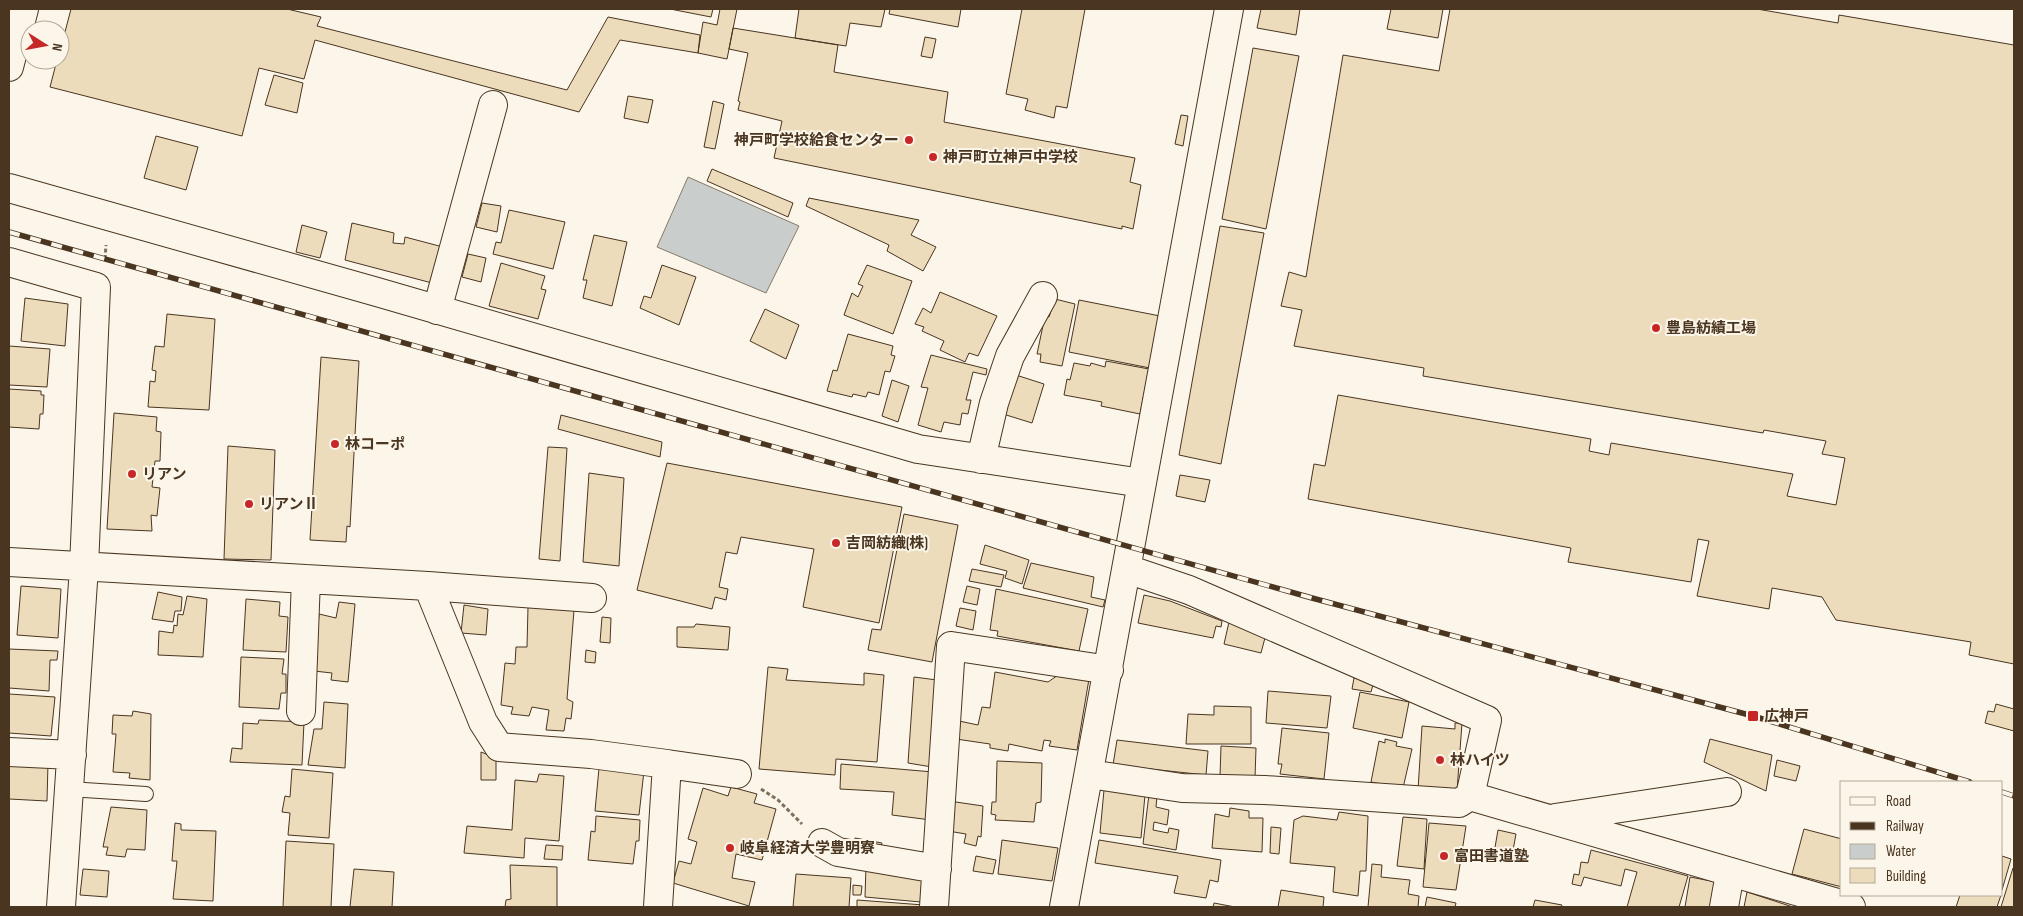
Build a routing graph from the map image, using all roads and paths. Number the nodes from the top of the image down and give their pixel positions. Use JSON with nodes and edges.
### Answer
{"nodes":[{"id":1,"x":1229,"y":9,"type":"edge"},
{"id":2,"x":18,"y":15,"type":"edge"},
{"id":3,"x":9,"y":68,"type":"edge"},
{"id":4,"x":492,"y":105,"type":"dead end"},
{"id":5,"x":9,"y":188,"type":"edge"},
{"id":6,"x":108,"y":217,"type":"junction"},
{"id":7,"x":9,"y":262,"type":"edge"},
{"id":8,"x":96,"y":286,"type":"junction"},
{"id":9,"x":1043,"y":296,"type":"dead end"},
{"id":10,"x":437,"y":310,"type":"junction"},
{"id":11,"x":981,"y":459,"type":"junction"},
{"id":12,"x":1142,"y":484,"type":"junction"},
{"id":13,"x":9,"y":562,"type":"edge"},
{"id":14,"x":84,"y":567,"type":"junction"},
{"id":15,"x":1127,"y":569,"type":"junction"},
{"id":16,"x":306,"y":579,"type":"junction"},
{"id":17,"x":428,"y":586,"type":"junction"},
{"id":18,"x":592,"y":598,"type":"dead end"},
{"id":19,"x":1109,"y":670,"type":"junction"},
{"id":20,"x":302,"y":711,"type":"dead end"},
{"id":21,"x":9,"y":752,"type":"edge"},
{"id":22,"x":72,"y":755,"type":"junction"},
{"id":23,"x":668,"y":764,"type":"junction"},
{"id":24,"x":737,"y":774,"type":"joint"},
{"id":25,"x":1089,"y":774,"type":"junction"},
{"id":26,"x":69,"y":789,"type":"junction"},
{"id":27,"x":1727,"y":792,"type":"dead end"},
{"id":28,"x":146,"y":794,"type":"dead end"},
{"id":29,"x":1470,"y":796,"type":"junction"},
{"id":30,"x":1549,"y":820,"type":"junction"},
{"id":31,"x":822,"y":843,"type":"joint"},
{"id":32,"x":937,"y":869,"type":"junction"},
{"id":33,"x":1730,"y":873,"type":"junction"},
{"id":34,"x":61,"y":907,"type":"edge"},
{"id":35,"x":658,"y":907,"type":"edge"},
{"id":36,"x":934,"y":907,"type":"edge"},
{"id":37,"x":1064,"y":907,"type":"edge"},
{"id":38,"x":1724,"y":907,"type":"edge"},
{"id":39,"x":1850,"y":907,"type":"edge"}],
"edges":[{"from":1,"to":12,"type":"street"},
{"from":2,"to":3,"type":"street"},
{"from":4,"to":10,"type":"street"},
{"from":5,"to":6,"type":"street"},
{"from":6,"to":8,"type":"path"},
{"from":6,"to":10,"type":"street"},
{"from":7,"to":8,"type":"street"},
{"from":8,"to":14,"type":"street"},
{"from":9,"to":11,"type":"street"},
{"from":10,"to":11,"type":"street"},
{"from":11,"to":12,"type":"street"},
{"from":12,"to":15,"type":"street"},
{"from":13,"to":14,"type":"street"},
{"from":14,"to":16,"type":"street"},
{"from":14,"to":22,"type":"street"},
{"from":15,"to":19,"type":"street"},
{"from":15,"to":29,"type":"street"},
{"from":16,"to":17,"type":"street"},
{"from":16,"to":20,"type":"street"},
{"from":17,"to":18,"type":"street"},
{"from":17,"to":23,"type":"street"},
{"from":19,"to":25,"type":"street"},
{"from":19,"to":32,"type":"street"},
{"from":21,"to":22,"type":"street"},
{"from":22,"to":26,"type":"street"},
{"from":23,"to":24,"type":"street"},
{"from":23,"to":35,"type":"street"},
{"from":24,"to":31,"type":"path"},
{"from":25,"to":29,"type":"street"},
{"from":25,"to":37,"type":"street"},
{"from":26,"to":28,"type":"lane"},
{"from":26,"to":34,"type":"street"},
{"from":27,"to":30,"type":"street"},
{"from":29,"to":30,"type":"street"},
{"from":30,"to":33,"type":"street"},
{"from":31,"to":32,"type":"street"},
{"from":32,"to":36,"type":"street"},
{"from":33,"to":38,"type":"street"},
{"from":33,"to":39,"type":"street"}]}
